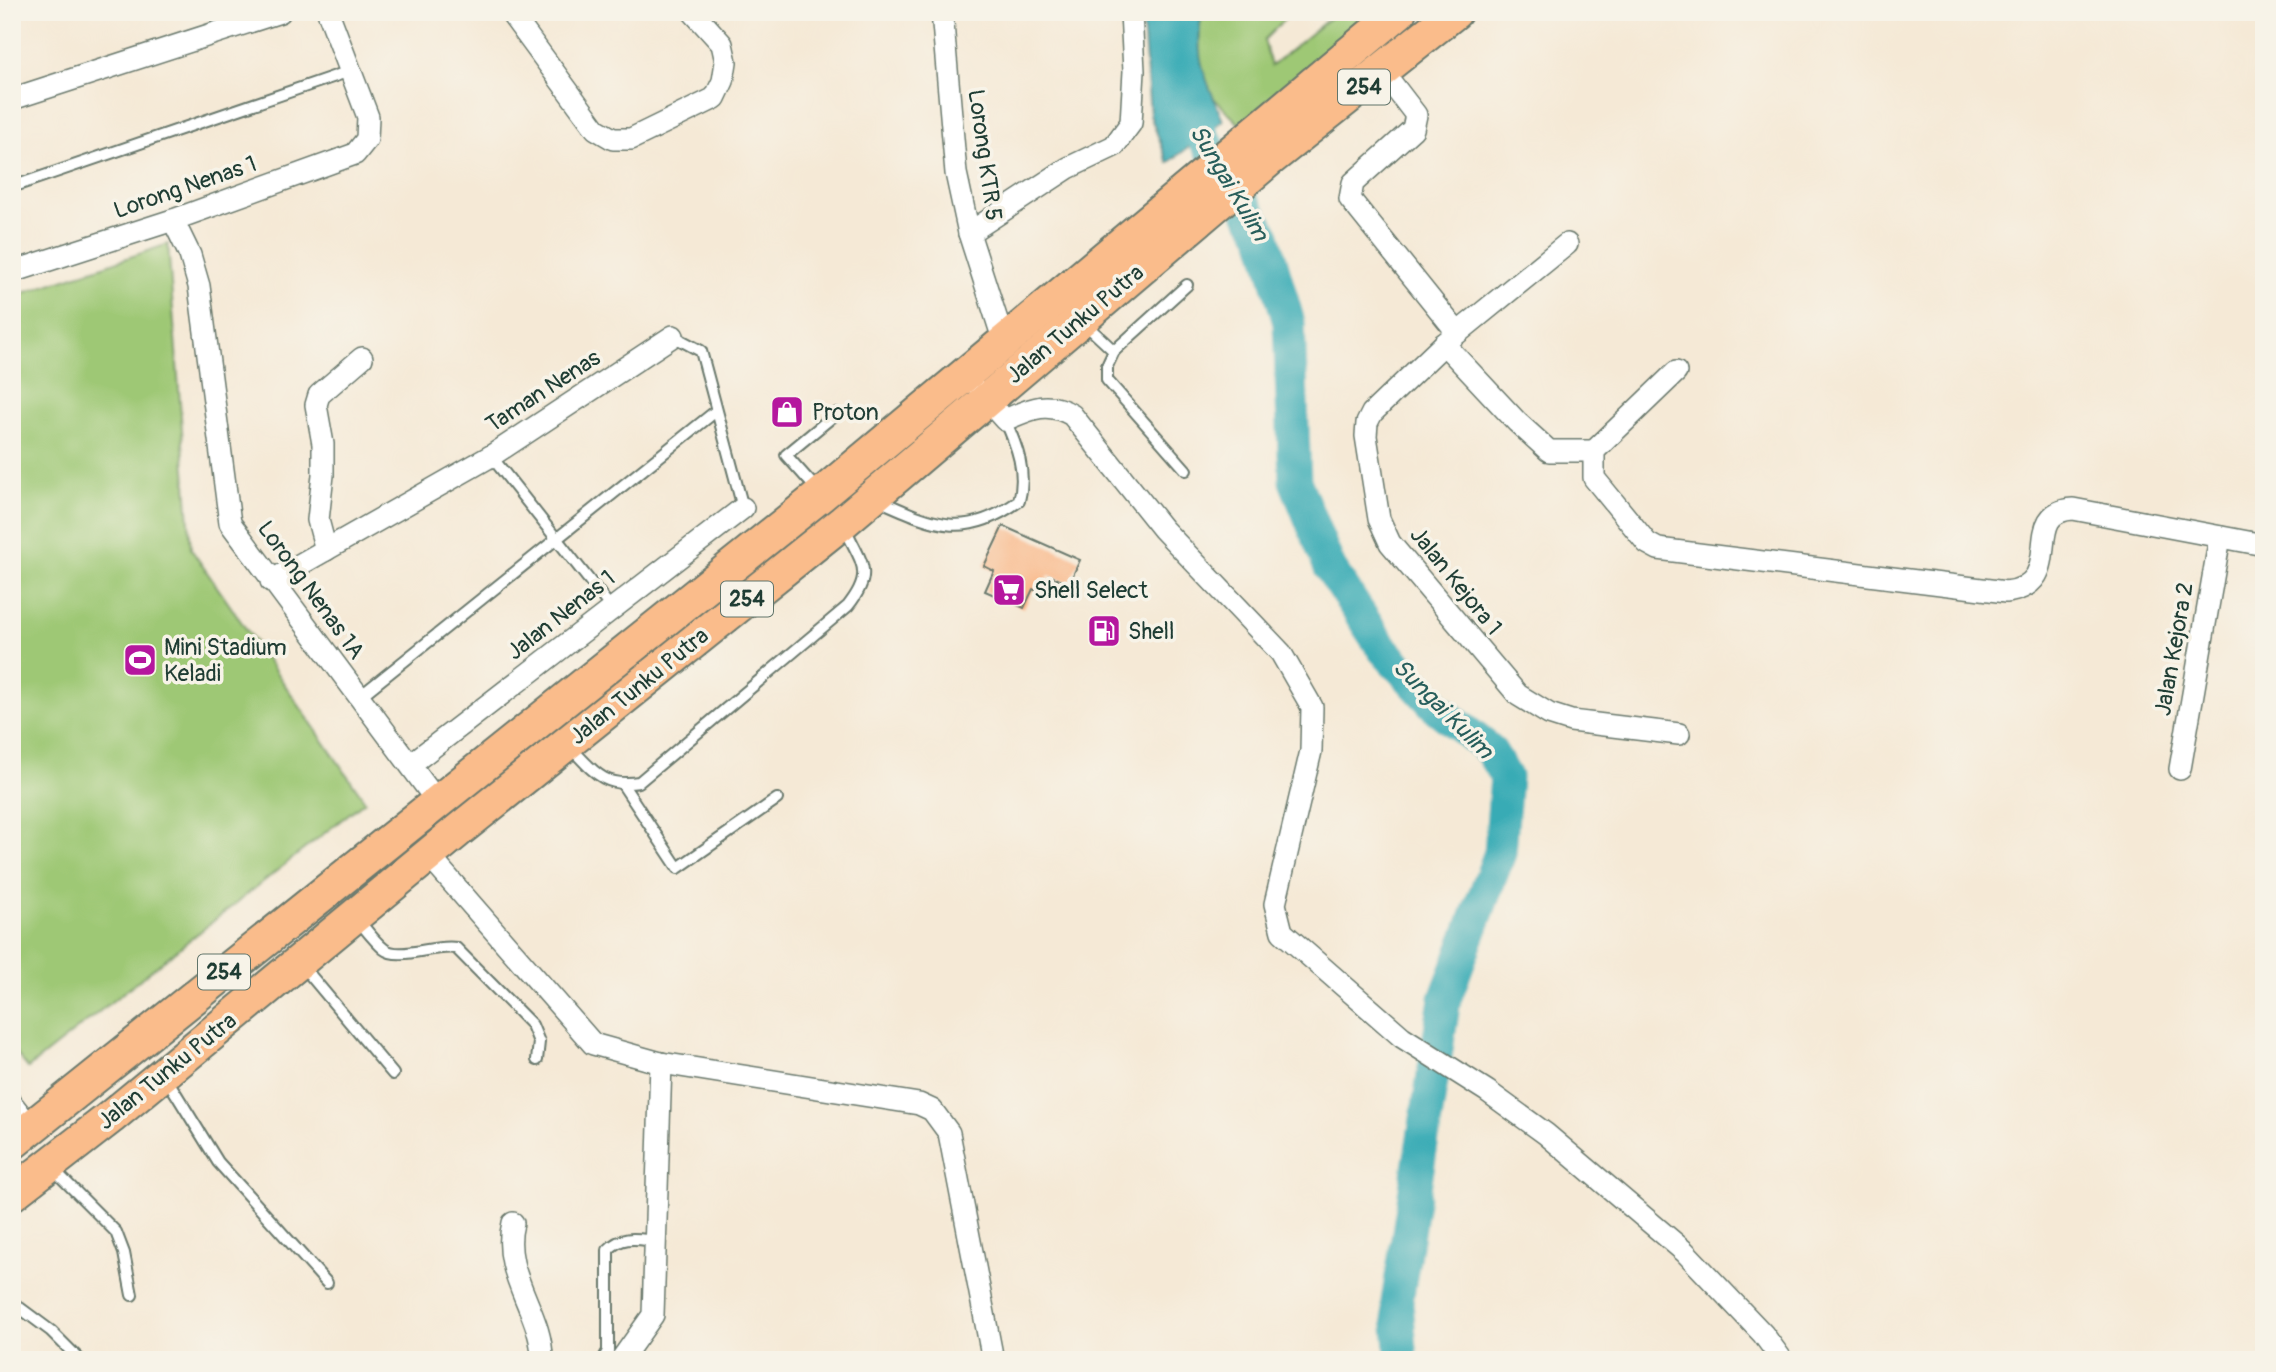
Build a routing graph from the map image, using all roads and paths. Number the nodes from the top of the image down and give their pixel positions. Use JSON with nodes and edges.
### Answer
{"nodes":[{"id":1,"x":280,"y":12,"type":"edge"},
{"id":2,"x":328,"y":12,"type":"edge"},
{"id":3,"x":510,"y":12,"type":"edge"},
{"id":4,"x":693,"y":12,"type":"edge"},
{"id":5,"x":942,"y":12,"type":"edge"},
{"id":6,"x":1131,"y":12,"type":"edge"},
{"id":7,"x":1399,"y":12,"type":"edge"},
{"id":8,"x":1455,"y":12,"type":"edge"},
{"id":9,"x":350,"y":71,"type":"junction"},
{"id":10,"x":1383,"y":72,"type":"junction"},
{"id":11,"x":12,"y":99,"type":"edge"},
{"id":12,"x":1260,"y":146,"type":"junction"},
{"id":13,"x":12,"y":187,"type":"edge"},
{"id":14,"x":173,"y":220,"type":"junction"},
{"id":15,"x":969,"y":233,"type":"junction"},
{"id":16,"x":1567,"y":244,"type":"dead end"},
{"id":17,"x":12,"y":272,"type":"edge"},
{"id":18,"x":1187,"y":285,"type":"dead end"},
{"id":19,"x":1080,"y":319,"type":"junction"},
{"id":20,"x":673,"y":337,"type":"joint"},
{"id":21,"x":1450,"y":338,"type":"junction"},
{"id":22,"x":1004,"y":342,"type":"junction"},
{"id":23,"x":1114,"y":351,"type":"junction"},
{"id":24,"x":362,"y":358,"type":"dead end"},
{"id":25,"x":1676,"y":372,"type":"dead end"},
{"id":26,"x":986,"y":398,"type":"junction"},
{"id":27,"x":716,"y":411,"type":"junction"},
{"id":28,"x":837,"y":413,"type":"dead end"},
{"id":29,"x":1594,"y":451,"type":"junction"},
{"id":30,"x":491,"y":456,"type":"junction"},
{"id":31,"x":1186,"y":470,"type":"dead end"},
{"id":32,"x":821,"y":495,"type":"junction"},
{"id":33,"x":872,"y":498,"type":"junction"},
{"id":34,"x":743,"y":508,"type":"joint"},
{"id":35,"x":843,"y":522,"type":"junction"},
{"id":36,"x":2220,"y":537,"type":"junction"},
{"id":37,"x":556,"y":538,"type":"junction"},
{"id":38,"x":2264,"y":545,"type":"edge"},
{"id":39,"x":326,"y":550,"type":"junction"},
{"id":40,"x":271,"y":582,"type":"junction"},
{"id":41,"x":612,"y":609,"type":"junction"},
{"id":42,"x":357,"y":698,"type":"junction"},
{"id":43,"x":1679,"y":734,"type":"dead end"},
{"id":44,"x":567,"y":744,"type":"junction"},
{"id":45,"x":411,"y":764,"type":"junction"},
{"id":46,"x":2180,"y":769,"type":"dead end"},
{"id":47,"x":623,"y":785,"type":"junction"},
{"id":48,"x":504,"y":794,"type":"junction"},
{"id":49,"x":778,"y":799,"type":"dead end"},
{"id":50,"x":436,"y":800,"type":"junction"},
{"id":51,"x":420,"y":863,"type":"junction"},
{"id":52,"x":355,"y":917,"type":"junction"},
{"id":53,"x":299,"y":962,"type":"junction"},
{"id":54,"x":537,"y":1060,"type":"dead end"},
{"id":55,"x":661,"y":1063,"type":"junction"},
{"id":56,"x":164,"y":1074,"type":"junction"},
{"id":57,"x":393,"y":1074,"type":"dead end"},
{"id":58,"x":19,"y":1125,"type":"edge"},
{"id":59,"x":49,"y":1165,"type":"junction"},
{"id":60,"x":12,"y":1194,"type":"edge"},
{"id":61,"x":513,"y":1223,"type":"dead end"},
{"id":62,"x":655,"y":1241,"type":"junction"},
{"id":63,"x":327,"y":1283,"type":"dead end"},
{"id":64,"x":132,"y":1295,"type":"dead end"},
{"id":65,"x":12,"y":1302,"type":"edge"},
{"id":66,"x":547,"y":1359,"type":"edge"},
{"id":67,"x":80,"y":1360,"type":"edge"},
{"id":68,"x":603,"y":1360,"type":"edge"},
{"id":69,"x":621,"y":1360,"type":"edge"},
{"id":70,"x":993,"y":1360,"type":"edge"},
{"id":71,"x":1782,"y":1360,"type":"edge"}],
"edges":[{"from":1,"to":11,"type":"street"},
{"from":2,"to":9,"type":"street"},
{"from":3,"to":4,"type":"street"},
{"from":5,"to":15,"type":"street","name":"Lorong KTR 5"},
{"from":6,"to":15,"type":"street"},
{"from":7,"to":12,"type":"main road","name":"Jalan Tunku Putra","number":"254"},
{"from":8,"to":10,"type":"main road","name":"Jalan Tunku Putra","number":"254"},
{"from":9,"to":13,"type":"lane"},
{"from":9,"to":14,"type":"street","name":"Lorong Nenas 1"},
{"from":10,"to":12,"type":"main road","name":"Jalan Tunku Putra","number":"254"},
{"from":10,"to":21,"type":"street"},
{"from":12,"to":19,"type":"main road","name":"Jalan Tunku Putra","number":"254"},
{"from":12,"to":22,"type":"main road","name":"Jalan Tunku Putra","number":"254"},
{"from":14,"to":17,"type":"street","name":"Lorong Nenas 1"},
{"from":14,"to":40,"type":"street","name":"Lorong Nenas 1A"},
{"from":15,"to":22,"type":"street","name":"Lorong KTR 5"},
{"from":16,"to":21,"type":"street","name":"Jalan Kejora 1"},
{"from":18,"to":23,"type":"lane"},
{"from":19,"to":23,"type":"lane"},
{"from":19,"to":26,"type":"main road","name":"Jalan Tunku Putra","number":"254"},
{"from":20,"to":27,"type":"lane","name":"Taman Nenas"},
{"from":20,"to":30,"type":"street","name":"Taman Nenas"},
{"from":21,"to":29,"type":"street"},
{"from":21,"to":43,"type":"street","name":"Jalan Kejora 1"},
{"from":22,"to":26,"type":"main road","name":"Jalan Tunku Putra","number":"254"},
{"from":23,"to":31,"type":"lane"},
{"from":24,"to":39,"type":"street"},
{"from":25,"to":29,"type":"street"},
{"from":26,"to":32,"type":"main road","name":"Jalan Tunku Putra","number":"254"},
{"from":26,"to":33,"type":"main road","name":"Jalan Tunku Putra","number":"254"},
{"from":26,"to":33,"type":"lane"},
{"from":26,"to":71,"type":"street"},
{"from":27,"to":34,"type":"lane","name":"Taman Nenas"},
{"from":27,"to":37,"type":"lane"},
{"from":28,"to":32,"type":"lane"},
{"from":29,"to":36,"type":"street"},
{"from":30,"to":37,"type":"lane"},
{"from":30,"to":39,"type":"street","name":"Taman Nenas"},
{"from":32,"to":50,"type":"main road","name":"Jalan Tunku Putra","number":"254"},
{"from":33,"to":35,"type":"main road","name":"Jalan Tunku Putra","number":"254"},
{"from":34,"to":41,"type":"street","name":"Jalan Nenas 1"},
{"from":35,"to":44,"type":"main road","name":"Jalan Tunku Putra","number":"254"},
{"from":35,"to":47,"type":"lane"},
{"from":36,"to":38,"type":"street"},
{"from":36,"to":46,"type":"street","name":"Jalan Kejora 2"},
{"from":37,"to":41,"type":"lane"},
{"from":37,"to":42,"type":"lane"},
{"from":39,"to":40,"type":"street","name":"Taman Nenas"},
{"from":40,"to":42,"type":"street","name":"Lorong Nenas 1A"},
{"from":41,"to":45,"type":"street","name":"Jalan Nenas 1"},
{"from":42,"to":45,"type":"street","name":"Lorong Nenas 1A"},
{"from":44,"to":47,"type":"lane"},
{"from":44,"to":48,"type":"main road","name":"Jalan Tunku Putra","number":"254"},
{"from":45,"to":50,"type":"street","name":"Lorong Nenas 1A"},
{"from":47,"to":49,"type":"lane"},
{"from":48,"to":50,"type":"main road"},
{"from":48,"to":51,"type":"main road","name":"Jalan Tunku Putra","number":"254"},
{"from":50,"to":51,"type":"main road"},
{"from":50,"to":58,"type":"main road","name":"Jalan Tunku Putra","number":"254"},
{"from":51,"to":52,"type":"main road","name":"Jalan Tunku Putra","number":"254"},
{"from":51,"to":55,"type":"street"},
{"from":52,"to":53,"type":"main road","name":"Jalan Tunku Putra","number":"254"},
{"from":52,"to":54,"type":"lane"},
{"from":53,"to":56,"type":"main road","name":"Jalan Tunku Putra","number":"254"},
{"from":53,"to":57,"type":"lane"},
{"from":55,"to":62,"type":"street"},
{"from":55,"to":70,"type":"street"},
{"from":56,"to":59,"type":"main road","name":"Jalan Tunku Putra","number":"254"},
{"from":56,"to":63,"type":"lane"},
{"from":59,"to":60,"type":"main road","name":"Jalan Tunku Putra","number":"254"},
{"from":59,"to":64,"type":"lane"},
{"from":61,"to":66,"type":"street"},
{"from":62,"to":68,"type":"lane"},
{"from":62,"to":69,"type":"street"},
{"from":65,"to":67,"type":"lane"}]}
